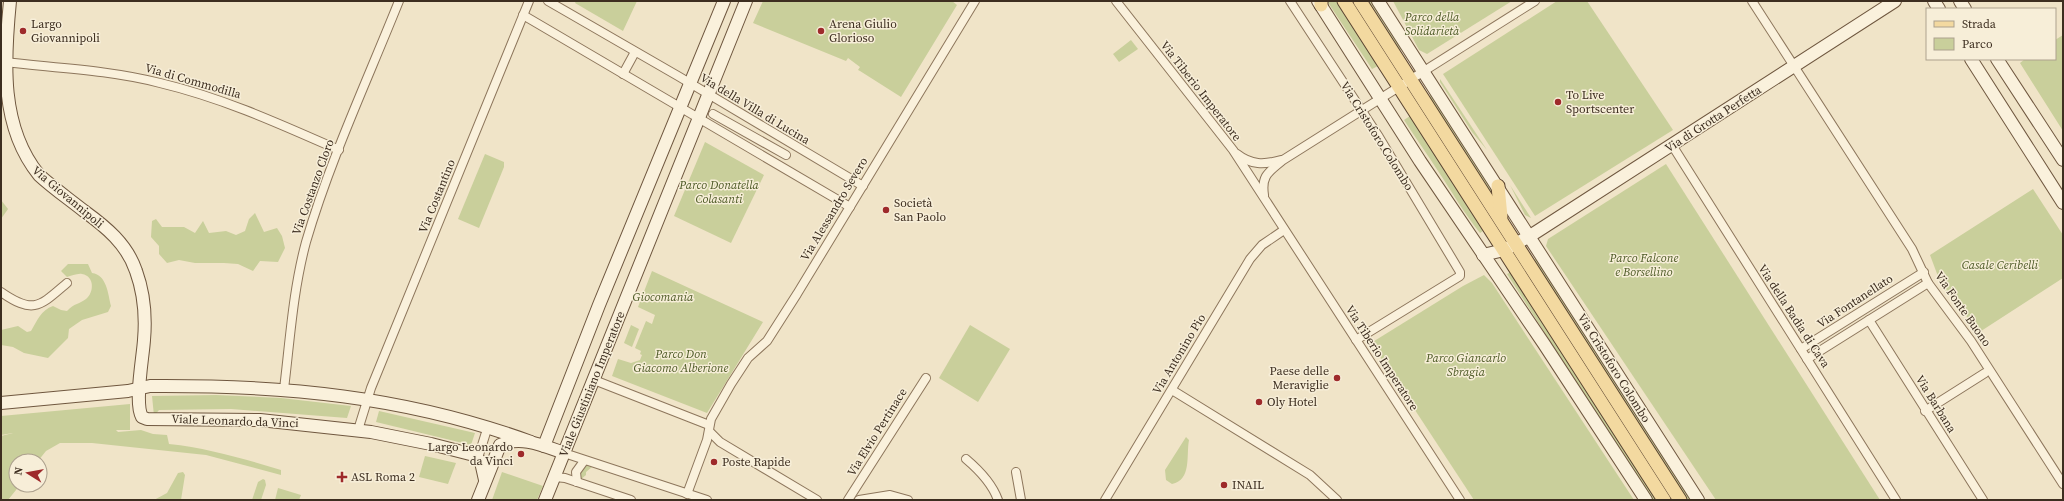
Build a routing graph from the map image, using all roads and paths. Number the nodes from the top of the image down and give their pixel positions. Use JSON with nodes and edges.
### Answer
{"nodes":[{"id":1,"x":10,"y":1,"type":"edge"},
{"id":2,"x":399,"y":1,"type":"edge"},
{"id":3,"x":548,"y":1,"type":"edge"},
{"id":4,"x":724,"y":1,"type":"edge"},
{"id":5,"x":746,"y":1,"type":"edge"},
{"id":6,"x":1116,"y":1,"type":"edge"},
{"id":7,"x":1290,"y":1,"type":"edge"},
{"id":8,"x":1344,"y":1,"type":"edge"},
{"id":9,"x":1360,"y":1,"type":"edge"},
{"id":10,"x":1378,"y":1,"type":"edge"},
{"id":11,"x":1535,"y":1,"type":"edge"},
{"id":12,"x":1752,"y":1,"type":"edge"},
{"id":13,"x":1895,"y":1,"type":"edge"},
{"id":14,"x":527,"y":2,"type":"edge"},
{"id":15,"x":973,"y":2,"type":"edge"},
{"id":16,"x":1320,"y":2,"type":"edge"},
{"id":17,"x":523,"y":15,"type":"junction"},
{"id":18,"x":635,"y":52,"type":"junction"},
{"id":19,"x":1972,"y":60,"type":"edge"},
{"id":20,"x":1999,"y":60,"type":"edge"},
{"id":21,"x":1795,"y":66,"type":"junction"},
{"id":22,"x":3,"y":68,"type":"edge"},
{"id":23,"x":1423,"y":71,"type":"junction"},
{"id":24,"x":623,"y":74,"type":"junction"},
{"id":25,"x":1411,"y":79,"type":"junction"},
{"id":26,"x":689,"y":83,"type":"junction"},
{"id":27,"x":1399,"y":86,"type":"junction"},
{"id":28,"x":708,"y":95,"type":"junction"},
{"id":29,"x":1381,"y":98,"type":"junction"},
{"id":30,"x":679,"y":107,"type":"junction"},
{"id":31,"x":1361,"y":111,"type":"junction"},
{"id":32,"x":713,"y":114,"type":"dead end"},
{"id":33,"x":699,"y":119,"type":"junction"},
{"id":34,"x":1672,"y":146,"type":"junction"},
{"id":35,"x":338,"y":150,"type":"junction"},
{"id":36,"x":1233,"y":150,"type":"junction"},
{"id":37,"x":786,"y":156,"type":"dead end"},
{"id":38,"x":1283,"y":160,"type":"junction"},
{"id":39,"x":2063,"y":160,"type":"edge"},
{"id":40,"x":863,"y":186,"type":"junction"},
{"id":41,"x":1498,"y":186,"type":"junction"},
{"id":42,"x":2059,"y":189,"type":"edge"},
{"id":43,"x":1264,"y":198,"type":"junction"},
{"id":44,"x":2063,"y":204,"type":"edge"},
{"id":45,"x":850,"y":207,"type":"junction"},
{"id":46,"x":1501,"y":221,"type":"junction"},
{"id":47,"x":1284,"y":230,"type":"junction"},
{"id":48,"x":1530,"y":236,"type":"junction"},
{"id":49,"x":1516,"y":244,"type":"junction"},
{"id":50,"x":1504,"y":250,"type":"junction"},
{"id":51,"x":1483,"y":255,"type":"junction"},
{"id":52,"x":1924,"y":272,"type":"junction"},
{"id":53,"x":1908,"y":281,"type":"junction"},
{"id":54,"x":67,"y":283,"type":"dead end"},
{"id":55,"x":1928,"y":283,"type":"junction"},
{"id":56,"x":1914,"y":291,"type":"junction"},
{"id":57,"x":1,"y":292,"type":"edge"},
{"id":58,"x":1869,"y":320,"type":"junction"},
{"id":59,"x":1356,"y":340,"type":"junction"},
{"id":60,"x":1815,"y":341,"type":"junction"},
{"id":61,"x":1801,"y":349,"type":"junction"},
{"id":62,"x":1821,"y":350,"type":"junction"},
{"id":63,"x":1807,"y":359,"type":"junction"},
{"id":64,"x":1985,"y":373,"type":"dead end"},
{"id":65,"x":926,"y":378,"type":"dead end"},
{"id":66,"x":594,"y":380,"type":"junction"},
{"id":67,"x":140,"y":388,"type":"junction"},
{"id":68,"x":284,"y":389,"type":"junction"},
{"id":69,"x":1172,"y":390,"type":"junction"},
{"id":70,"x":367,"y":399,"type":"junction"},
{"id":71,"x":1,"y":403,"type":"edge"},
{"id":72,"x":1925,"y":411,"type":"junction"},
{"id":73,"x":488,"y":426,"type":"junction"},
{"id":74,"x":710,"y":428,"type":"junction"},
{"id":75,"x":358,"y":430,"type":"junction"},
{"id":76,"x":531,"y":442,"type":"junction"},
{"id":77,"x":544,"y":446,"type":"junction"},
{"id":78,"x":564,"y":453,"type":"junction"},
{"id":79,"x":478,"y":458,"type":"junction"},
{"id":80,"x":966,"y":459,"type":"dead end"},
{"id":81,"x":584,"y":461,"type":"junction"},
{"id":82,"x":1016,"y":472,"type":"dead end"},
{"id":83,"x":555,"y":477,"type":"junction"},
{"id":84,"x":485,"y":480,"type":"junction"},
{"id":85,"x":577,"y":482,"type":"junction"},
{"id":86,"x":2063,"y":484,"type":"edge"},
{"id":87,"x":687,"y":494,"type":"junction"},
{"id":88,"x":478,"y":500,"type":"edge"},
{"id":89,"x":545,"y":500,"type":"edge"},
{"id":90,"x":632,"y":500,"type":"edge"},
{"id":91,"x":707,"y":500,"type":"edge"},
{"id":92,"x":817,"y":500,"type":"edge"},
{"id":93,"x":848,"y":500,"type":"edge"},
{"id":94,"x":859,"y":500,"type":"edge"},
{"id":95,"x":908,"y":500,"type":"edge"},
{"id":96,"x":998,"y":500,"type":"edge"},
{"id":97,"x":1021,"y":500,"type":"edge"},
{"id":98,"x":1105,"y":500,"type":"edge"},
{"id":99,"x":1337,"y":500,"type":"edge"},
{"id":100,"x":1460,"y":500,"type":"edge"},
{"id":101,"x":1646,"y":500,"type":"edge"},
{"id":102,"x":1664,"y":500,"type":"edge"},
{"id":103,"x":1680,"y":500,"type":"edge"},
{"id":104,"x":1698,"y":500,"type":"edge"},
{"id":105,"x":1896,"y":500,"type":"edge"},
{"id":106,"x":1983,"y":500,"type":"edge"}],
"edges":[{"from":1,"to":22,"type":"street","name":"Via Giovannipoli"},
{"from":2,"to":35,"type":"street","name":"Via Costanzo Cloro"},
{"from":3,"to":18,"type":"street","name":"Via della Villa di Lucina"},
{"from":4,"to":26,"type":"street","name":"Viale Giustiniano Imperatore"},
{"from":5,"to":28,"type":"street","name":"Viale Giustiniano Imperatore"},
{"from":6,"to":36,"type":"street","name":"Via Tiberio Imperatore"},
{"from":7,"to":31,"type":"street","name":"Via Cristoforo Colombo"},
{"from":8,"to":27,"type":"main road"},
{"from":9,"to":25,"type":"main road","name":"Via Cristoforo Colombo"},
{"from":10,"to":23,"type":"street","name":"Via Cristoforo Colombo"},
{"from":11,"to":23,"type":"street"},
{"from":12,"to":21,"type":"street","name":"Via Fonte Buono"},
{"from":13,"to":21,"type":"street","name":"Via di Grotta Perfetta"},
{"from":14,"to":17,"type":"street","name":"Via Costantino"},
{"from":15,"to":40,"type":"street","name":"Via Alessandro Severo"},
{"from":16,"to":29,"type":"street","name":"Via Cristoforo Colombo"},
{"from":17,"to":24,"type":"street"},
{"from":17,"to":70,"type":"street","name":"Via Costantino"},
{"from":18,"to":24,"type":"street"},
{"from":18,"to":26,"type":"street","name":"Via della Villa di Lucina"},
{"from":19,"to":42,"type":"street"},
{"from":20,"to":39,"type":"street"},
{"from":21,"to":34,"type":"street","name":"Via di Grotta Perfetta"},
{"from":21,"to":52,"type":"street","name":"Via Fonte Buono"},
{"from":22,"to":35,"type":"street","name":"Via di Commodilla"},
{"from":22,"to":67,"type":"street","name":"Via Giovannipoli"},
{"from":23,"to":25,"type":"street","name":"Via Cristoforo Colombo"},
{"from":23,"to":41,"type":"street","name":"Via Cristoforo Colombo"},
{"from":24,"to":30,"type":"street"},
{"from":25,"to":27,"type":"street","name":"Via Cristoforo Colombo"},
{"from":25,"to":46,"type":"main road","name":"Via Cristoforo Colombo"},
{"from":26,"to":28,"type":"street","name":"Via della Villa di Lucina"},
{"from":26,"to":30,"type":"street","name":"Viale Giustiniano Imperatore"},
{"from":27,"to":29,"type":"street","name":"Via Cristoforo Colombo"},
{"from":27,"to":50,"type":"main road"},
{"from":28,"to":33,"type":"street","name":"Viale Giustiniano Imperatore"},
{"from":28,"to":40,"type":"street","name":"Via della Villa di Lucina"},
{"from":29,"to":31,"type":"street"},
{"from":29,"to":51,"type":"street","name":"Via Cristoforo Colombo"},
{"from":30,"to":33,"type":"street"},
{"from":30,"to":77,"type":"street","name":"Viale Giustiniano Imperatore"},
{"from":31,"to":38,"type":"street"},
{"from":31,"to":59,"type":"street","name":"Via Cristoforo Colombo"},
{"from":32,"to":37,"type":"street","name":"Via della Villa di Lucina"},
{"from":33,"to":45,"type":"street"},
{"from":33,"to":66,"type":"street","name":"Viale Giustiniano Imperatore"},
{"from":34,"to":48,"type":"street","name":"Via di Grotta Perfetta"},
{"from":34,"to":61,"type":"street","name":"Via della Badia di Cava"},
{"from":35,"to":68,"type":"street","name":"Via Costanzo Cloro"},
{"from":36,"to":38,"type":"street"},
{"from":36,"to":43,"type":"street","name":"Via Tiberio Imperatore"},
{"from":38,"to":43,"type":"street"},
{"from":40,"to":45,"type":"street","name":"Via Alessandro Severo"},
{"from":41,"to":46,"type":"main road"},
{"from":41,"to":48,"type":"street","name":"Via Cristoforo Colombo"},
{"from":42,"to":44,"type":"street"},
{"from":43,"to":47,"type":"street","name":"Via Tiberio Imperatore"},
{"from":45,"to":74,"type":"street","name":"Via Alessandro Severo"},
{"from":46,"to":49,"type":"main road","name":"Via Cristoforo Colombo"},
{"from":47,"to":59,"type":"street","name":"Via Tiberio Imperatore"},
{"from":47,"to":69,"type":"street","name":"Via Antonino Pio"},
{"from":48,"to":49,"type":"street"},
{"from":48,"to":104,"type":"street","name":"Via Cristoforo Colombo"},
{"from":49,"to":50,"type":"street"},
{"from":49,"to":103,"type":"main road","name":"Via Cristoforo Colombo"},
{"from":50,"to":51,"type":"street"},
{"from":50,"to":102,"type":"main road"},
{"from":51,"to":101,"type":"street","name":"Via Cristoforo Colombo"},
{"from":52,"to":53,"type":"street","name":"Via Fontanellato"},
{"from":52,"to":55,"type":"street","name":"Via Fonte Buono"},
{"from":53,"to":56,"type":"street","name":"Via Fontanellato"},
{"from":53,"to":60,"type":"street","name":"Via Fontanellato"},
{"from":54,"to":57,"type":"street"},
{"from":55,"to":56,"type":"street","name":"Via Fontanellato"},
{"from":55,"to":86,"type":"street","name":"Via Fonte Buono"},
{"from":56,"to":58,"type":"street","name":"Via Fontanellato"},
{"from":58,"to":62,"type":"street","name":"Via Fontanellato"},
{"from":58,"to":72,"type":"street","name":"Via Barbana"},
{"from":59,"to":100,"type":"street","name":"Via Tiberio Imperatore"},
{"from":60,"to":61,"type":"street","name":"Via Fontanellato"},
{"from":60,"to":62,"type":"street","name":"Via Fontanellato"},
{"from":61,"to":63,"type":"street","name":"Via della Badia di Cava"},
{"from":62,"to":63,"type":"street","name":"Via Fontanellato"},
{"from":63,"to":105,"type":"street","name":"Via della Badia di Cava"},
{"from":64,"to":72,"type":"street"},
{"from":65,"to":93,"type":"street","name":"Via Elvio Pertinace"},
{"from":66,"to":74,"type":"street"},
{"from":66,"to":78,"type":"street","name":"Viale Giustiniano Imperatore"},
{"from":67,"to":68,"type":"street"},
{"from":67,"to":71,"type":"street"},
{"from":67,"to":75,"type":"street","name":"Viale Leonardo da Vinci"},
{"from":68,"to":70,"type":"street"},
{"from":69,"to":98,"type":"street","name":"Via Antonino Pio"},
{"from":69,"to":99,"type":"street"},
{"from":70,"to":73,"type":"street"},
{"from":70,"to":75,"type":"street"},
{"from":72,"to":106,"type":"street","name":"Via Barbana"},
{"from":73,"to":76,"type":"street"},
{"from":73,"to":79,"type":"street"},
{"from":74,"to":87,"type":"street","name":"Via Alessandro Severo"},
{"from":74,"to":92,"type":"street"},
{"from":75,"to":79,"type":"street","name":"Viale Leonardo da Vinci"},
{"from":76,"to":77,"type":"street"},
{"from":76,"to":84,"type":"street"},
{"from":77,"to":78,"type":"street"},
{"from":78,"to":81,"type":"street"},
{"from":78,"to":83,"type":"street","name":"Viale Giustiniano Imperatore"},
{"from":79,"to":84,"type":"street"},
{"from":80,"to":96,"type":"street"},
{"from":81,"to":85,"type":"street"},
{"from":81,"to":87,"type":"street"},
{"from":82,"to":97,"type":"street"},
{"from":83,"to":85,"type":"street"},
{"from":83,"to":89,"type":"street","name":"Viale Giustiniano Imperatore"},
{"from":84,"to":88,"type":"street"},
{"from":85,"to":90,"type":"street"},
{"from":87,"to":91,"type":"street"},
{"from":94,"to":95,"type":"street"}]}
